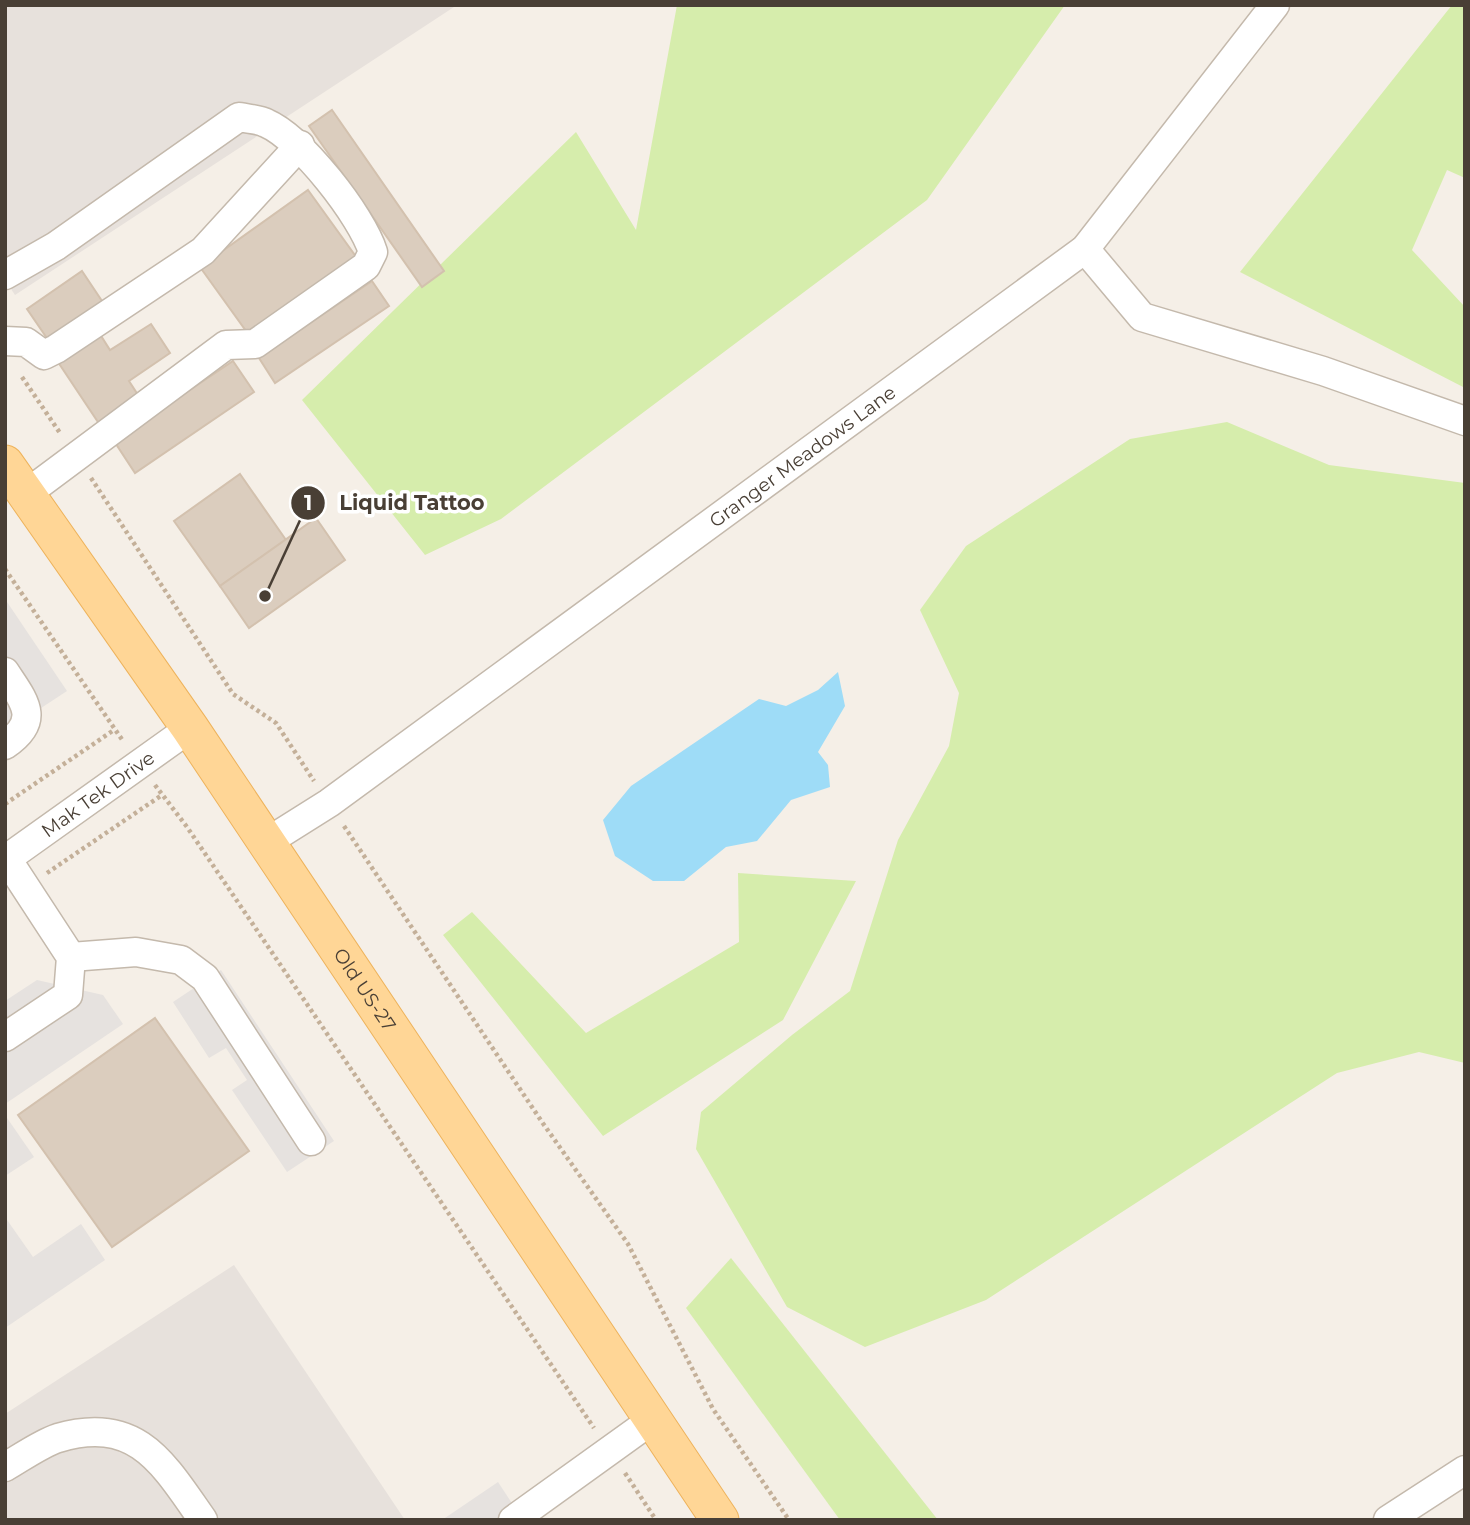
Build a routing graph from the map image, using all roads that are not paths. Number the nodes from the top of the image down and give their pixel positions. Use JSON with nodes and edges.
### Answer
{"nodes":[{"id":1,"x":1275,"y":5,"type":"edge"},
{"id":2,"x":300,"y":145,"type":"junction"},
{"id":3,"x":1085,"y":249,"type":"junction"},
{"id":4,"x":5,"y":275,"type":"edge"},
{"id":5,"x":5,"y":341,"type":"edge"},
{"id":6,"x":1465,"y":421,"type":"edge"},
{"id":7,"x":5,"y":464,"type":"edge"},
{"id":8,"x":26,"y":494,"type":"junction"},
{"id":9,"x":5,"y":672,"type":"edge"},
{"id":10,"x":190,"y":728,"type":"junction"},
{"id":11,"x":5,"y":746,"type":"edge"},
{"id":12,"x":267,"y":842,"type":"junction"},
{"id":13,"x":6,"y":859,"type":"edge"},
{"id":14,"x":71,"y":957,"type":"junction"},
{"id":15,"x":5,"y":1037,"type":"edge"},
{"id":16,"x":311,"y":1141,"type":"dead end"},
{"id":17,"x":652,"y":1420,"type":"junction"},
{"id":18,"x":5,"y":1468,"type":"edge"},
{"id":19,"x":1460,"y":1482,"type":"edge"},
{"id":20,"x":203,"y":1520,"type":"edge"},
{"id":21,"x":513,"y":1520,"type":"edge"},
{"id":22,"x":720,"y":1520,"type":"edge"},
{"id":23,"x":1388,"y":1520,"type":"edge"}],
"edges":[{"from":1,"to":3,"type":"street","name":"Granger Meadows Lane"},
{"from":2,"to":4,"type":"street"},
{"from":2,"to":5,"type":"street"},
{"from":2,"to":8,"type":"street"},
{"from":3,"to":6,"type":"street"},
{"from":3,"to":12,"type":"street","name":"Granger Meadows Lane"},
{"from":7,"to":8,"type":"main road","name":"Old US-27"},
{"from":8,"to":10,"type":"main road","name":"Old US-27"},
{"from":9,"to":11,"type":"street"},
{"from":10,"to":12,"type":"main road","name":"Old US-27"},
{"from":10,"to":13,"type":"street","name":"Mak Tek Drive"},
{"from":12,"to":17,"type":"main road","name":"Old US-27"},
{"from":13,"to":14,"type":"street"},
{"from":14,"to":15,"type":"street"},
{"from":14,"to":16,"type":"street"},
{"from":17,"to":21,"type":"street"},
{"from":17,"to":22,"type":"main road","name":"Old US-27"},
{"from":18,"to":20,"type":"street"},
{"from":19,"to":23,"type":"street"}]}
